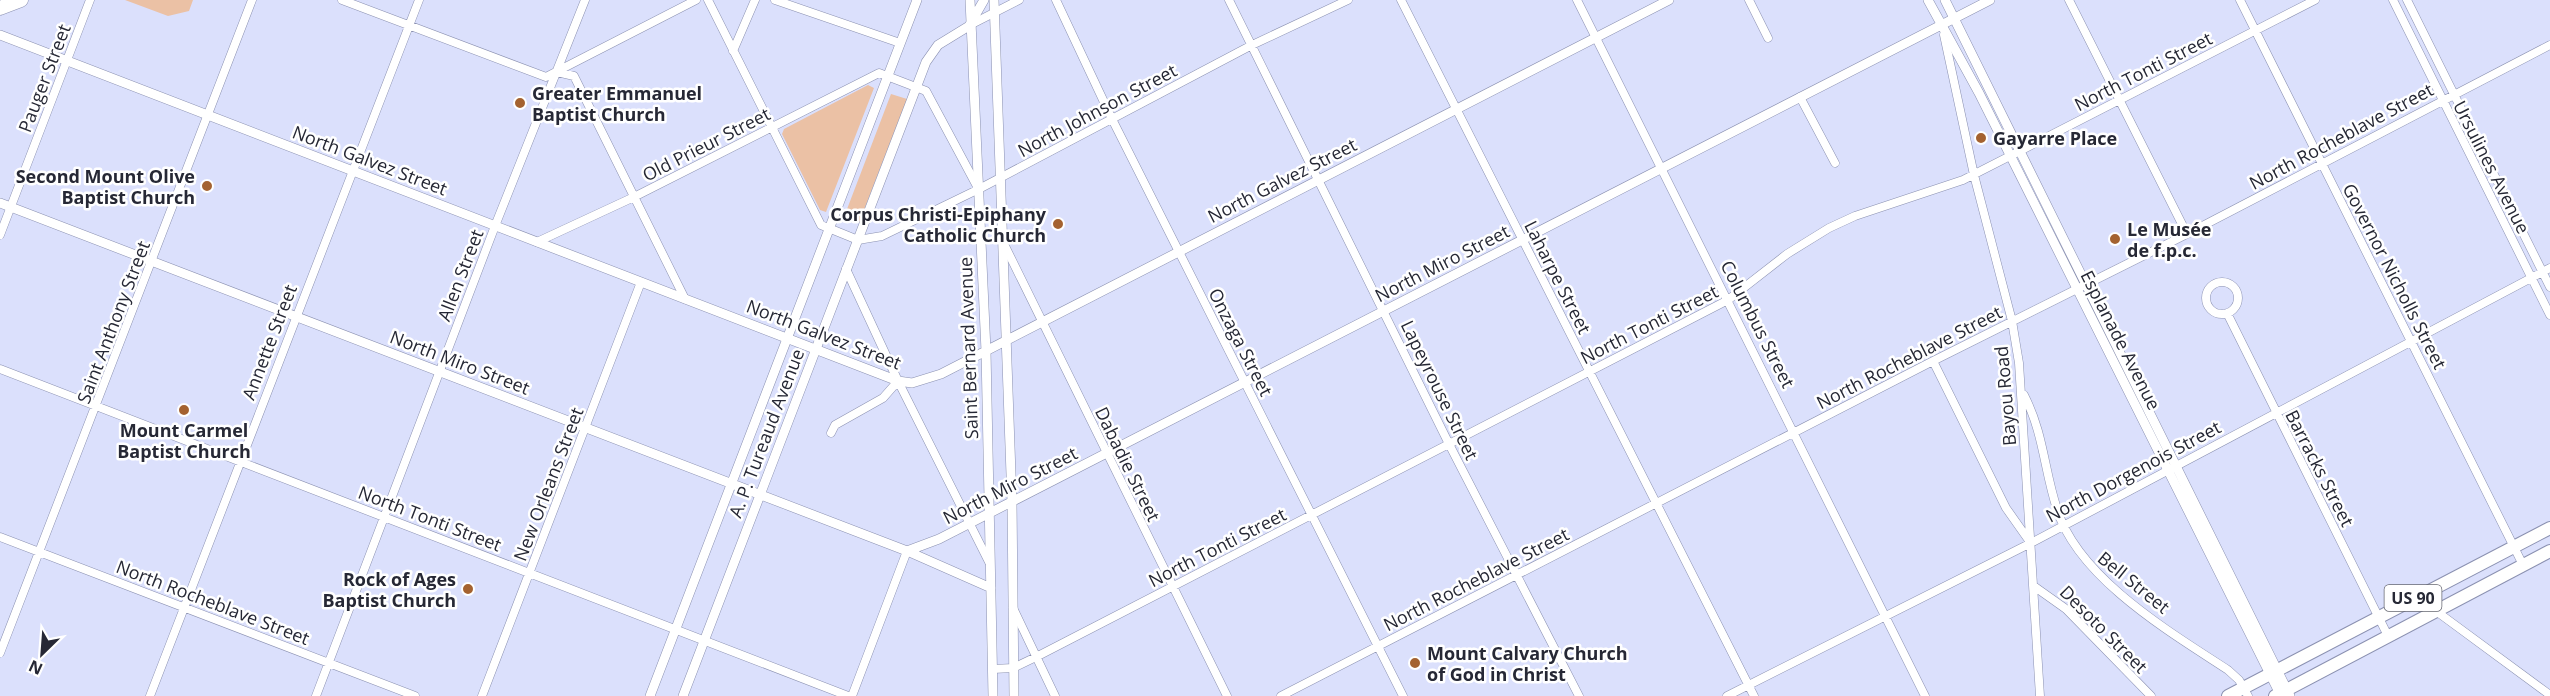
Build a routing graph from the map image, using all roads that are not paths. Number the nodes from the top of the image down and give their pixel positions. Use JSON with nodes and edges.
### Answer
{"nodes":[{"id":1,"x":21,"y":0,"type":"edge"},
{"id":2,"x":90,"y":0,"type":"edge"},
{"id":3,"x":252,"y":0,"type":"edge"},
{"id":4,"x":342,"y":0,"type":"edge"},
{"id":5,"x":419,"y":0,"type":"edge"},
{"id":6,"x":585,"y":0,"type":"edge"},
{"id":7,"x":696,"y":0,"type":"edge"},
{"id":8,"x":708,"y":0,"type":"edge"},
{"id":9,"x":755,"y":0,"type":"edge"},
{"id":10,"x":775,"y":0,"type":"edge"},
{"id":11,"x":917,"y":0,"type":"edge"},
{"id":12,"x":970,"y":0,"type":"edge"},
{"id":13,"x":984,"y":0,"type":"edge"},
{"id":14,"x":994,"y":0,"type":"edge"},
{"id":15,"x":1019,"y":0,"type":"edge"},
{"id":16,"x":1056,"y":0,"type":"edge"},
{"id":17,"x":1229,"y":0,"type":"edge"},
{"id":18,"x":1348,"y":0,"type":"edge"},
{"id":19,"x":1401,"y":0,"type":"edge"},
{"id":20,"x":1577,"y":0,"type":"edge"},
{"id":21,"x":1669,"y":0,"type":"edge"},
{"id":22,"x":1749,"y":0,"type":"edge"},
{"id":23,"x":1928,"y":0,"type":"edge"},
{"id":24,"x":1946,"y":0,"type":"edge"},
{"id":25,"x":1990,"y":0,"type":"edge"},
{"id":26,"x":2069,"y":0,"type":"edge"},
{"id":27,"x":2240,"y":0,"type":"edge"},
{"id":28,"x":2315,"y":0,"type":"edge"},
{"id":29,"x":2393,"y":0,"type":"edge"},
{"id":30,"x":2407,"y":0,"type":"edge"},
{"id":31,"x":0,"y":8,"type":"edge"},
{"id":32,"x":995,"y":12,"type":"junction"},
{"id":33,"x":1954,"y":19,"type":"junction"},
{"id":34,"x":409,"y":25,"type":"junction"},
{"id":35,"x":969,"y":26,"type":"junction"},
{"id":36,"x":1942,"y":28,"type":"junction"},
{"id":37,"x":2255,"y":31,"type":"junction"},
{"id":38,"x":0,"y":35,"type":"edge"},
{"id":39,"x":1596,"y":37,"type":"junction"},
{"id":40,"x":1768,"y":38,"type":"dead end"},
{"id":41,"x":900,"y":43,"type":"junction"},
{"id":42,"x":1252,"y":45,"type":"junction"},
{"id":43,"x":2550,"y":45,"type":"edge"},
{"id":44,"x":733,"y":51,"type":"junction"},
{"id":45,"x":67,"y":61,"type":"junction"},
{"id":46,"x":557,"y":72,"type":"junction"},
{"id":47,"x":887,"y":76,"type":"junction"},
{"id":48,"x":917,"y":86,"type":"junction"},
{"id":49,"x":2454,"y":94,"type":"junction"},
{"id":50,"x":1800,"y":97,"type":"junction"},
{"id":51,"x":2119,"y":100,"type":"junction"},
{"id":52,"x":2441,"y":101,"type":"junction"},
{"id":53,"x":1456,"y":109,"type":"junction"},
{"id":54,"x":207,"y":115,"type":"junction"},
{"id":55,"x":1112,"y":119,"type":"junction"},
{"id":56,"x":772,"y":128,"type":"junction"},
{"id":57,"x":2021,"y":151,"type":"junction"},
{"id":58,"x":2011,"y":156,"type":"junction"},
{"id":59,"x":1835,"y":163,"type":"dead end"},
{"id":60,"x":2321,"y":163,"type":"junction"},
{"id":61,"x":1663,"y":168,"type":"junction"},
{"id":62,"x":353,"y":171,"type":"junction"},
{"id":63,"x":1974,"y":175,"type":"junction"},
{"id":64,"x":999,"y":179,"type":"junction"},
{"id":65,"x":1318,"y":180,"type":"junction"},
{"id":66,"x":979,"y":189,"type":"junction"},
{"id":67,"x":634,"y":197,"type":"junction"},
{"id":68,"x":0,"y":203,"type":"edge"},
{"id":69,"x":11,"y":207,"type":"junction"},
{"id":70,"x":495,"y":226,"type":"junction"},
{"id":71,"x":829,"y":228,"type":"junction"},
{"id":72,"x":2187,"y":234,"type":"junction"},
{"id":73,"x":0,"y":235,"type":"edge"},
{"id":74,"x":858,"y":240,"type":"junction"},
{"id":75,"x":1522,"y":240,"type":"junction"},
{"id":76,"x":537,"y":242,"type":"junction"},
{"id":77,"x":1004,"y":244,"type":"junction"},
{"id":78,"x":1178,"y":252,"type":"junction"},
{"id":79,"x":152,"y":261,"type":"junction"},
{"id":80,"x":846,"y":269,"type":"junction"},
{"id":81,"x":2546,"y":270,"type":"edge"},
{"id":82,"x":2532,"y":278,"type":"junction"},
{"id":83,"x":641,"y":282,"type":"junction"},
{"id":84,"x":2082,"y":286,"type":"junction"},
{"id":85,"x":2550,"y":287,"type":"edge"},
{"id":86,"x":685,"y":299,"type":"junction"},
{"id":87,"x":1728,"y":300,"type":"junction"},
{"id":88,"x":1384,"y":311,"type":"junction"},
{"id":89,"x":2227,"y":313,"type":"junction"},
{"id":90,"x":2550,"y":315,"type":"edge"},
{"id":91,"x":295,"y":316,"type":"junction"},
{"id":92,"x":2012,"y":321,"type":"junction"},
{"id":93,"x":1042,"y":322,"type":"junction"},
{"id":94,"x":787,"y":339,"type":"junction"},
{"id":95,"x":1006,"y":340,"type":"junction"},
{"id":96,"x":2411,"y":341,"type":"junction"},
{"id":97,"x":816,"y":350,"type":"junction"},
{"id":98,"x":986,"y":351,"type":"junction"},
{"id":99,"x":1933,"y":361,"type":"junction"},
{"id":100,"x":0,"y":369,"type":"edge"},
{"id":101,"x":1589,"y":371,"type":"junction"},
{"id":102,"x":440,"y":372,"type":"junction"},
{"id":103,"x":898,"y":381,"type":"junction"},
{"id":104,"x":1244,"y":383,"type":"junction"},
{"id":105,"x":2022,"y":391,"type":"junction"},
{"id":106,"x":97,"y":407,"type":"junction"},
{"id":107,"x":2275,"y":413,"type":"junction"},
{"id":108,"x":586,"y":428,"type":"junction"},
{"id":109,"x":1795,"y":432,"type":"junction"},
{"id":110,"x":831,"y":433,"type":"dead end"},
{"id":111,"x":1449,"y":444,"type":"junction"},
{"id":112,"x":1106,"y":454,"type":"junction"},
{"id":113,"x":239,"y":461,"type":"junction"},
{"id":114,"x":2172,"y":467,"type":"junction"},
{"id":115,"x":731,"y":484,"type":"junction"},
{"id":116,"x":760,"y":495,"type":"junction"},
{"id":117,"x":1011,"y":502,"type":"junction"},
{"id":118,"x":1656,"y":504,"type":"junction"},
{"id":119,"x":990,"y":513,"type":"junction"},
{"id":120,"x":1311,"y":515,"type":"junction"},
{"id":121,"x":384,"y":517,"type":"junction"},
{"id":122,"x":971,"y":523,"type":"junction"},
{"id":123,"x":2063,"y":526,"type":"junction"},
{"id":124,"x":2550,"y":528,"type":"edge"},
{"id":125,"x":0,"y":537,"type":"edge"},
{"id":126,"x":2031,"y":543,"type":"junction"},
{"id":127,"x":2514,"y":547,"type":"junction"},
{"id":128,"x":907,"y":551,"type":"junction"},
{"id":129,"x":2550,"y":551,"type":"edge"},
{"id":130,"x":39,"y":552,"type":"junction"},
{"id":131,"x":991,"y":565,"type":"junction"},
{"id":132,"x":2523,"y":565,"type":"junction"},
{"id":133,"x":530,"y":573,"type":"junction"},
{"id":134,"x":1516,"y":575,"type":"junction"},
{"id":135,"x":1172,"y":587,"type":"junction"},
{"id":136,"x":2035,"y":587,"type":"junction"},
{"id":137,"x":991,"y":588,"type":"junction"},
{"id":138,"x":1011,"y":603,"type":"junction"},
{"id":139,"x":184,"y":607,"type":"junction"},
{"id":140,"x":2436,"y":611,"type":"junction"},
{"id":141,"x":1886,"y":614,"type":"junction"},
{"id":142,"x":2379,"y":617,"type":"junction"},
{"id":143,"x":676,"y":629,"type":"junction"},
{"id":144,"x":2388,"y":636,"type":"junction"},
{"id":145,"x":704,"y":640,"type":"junction"},
{"id":146,"x":2325,"y":645,"type":"junction"},
{"id":147,"x":1377,"y":646,"type":"junction"},
{"id":148,"x":0,"y":653,"type":"edge"},
{"id":149,"x":1036,"y":657,"type":"junction"},
{"id":150,"x":329,"y":663,"type":"junction"},
{"id":151,"x":2334,"y":665,"type":"junction"},
{"id":152,"x":1013,"y":668,"type":"junction"},
{"id":153,"x":993,"y":669,"type":"junction"},
{"id":154,"x":2273,"y":672,"type":"junction"},
{"id":155,"x":1748,"y":685,"type":"junction"},
{"id":156,"x":2246,"y":692,"type":"edge"},
{"id":157,"x":2548,"y":693,"type":"edge"},
{"id":158,"x":2283,"y":694,"type":"edge"},
{"id":159,"x":150,"y":696,"type":"edge"},
{"id":160,"x":316,"y":696,"type":"edge"},
{"id":161,"x":415,"y":696,"type":"edge"},
{"id":162,"x":483,"y":696,"type":"edge"},
{"id":163,"x":650,"y":696,"type":"edge"},
{"id":164,"x":683,"y":696,"type":"edge"},
{"id":165,"x":850,"y":696,"type":"edge"},
{"id":166,"x":993,"y":696,"type":"edge"},
{"id":167,"x":1014,"y":696,"type":"edge"},
{"id":168,"x":1055,"y":696,"type":"edge"},
{"id":169,"x":1227,"y":696,"type":"edge"},
{"id":170,"x":1281,"y":696,"type":"edge"},
{"id":171,"x":1403,"y":696,"type":"edge"},
{"id":172,"x":1579,"y":696,"type":"edge"},
{"id":173,"x":1727,"y":696,"type":"edge"},
{"id":174,"x":1754,"y":696,"type":"edge"},
{"id":175,"x":1925,"y":696,"type":"edge"},
{"id":176,"x":2040,"y":696,"type":"edge"},
{"id":177,"x":2151,"y":696,"type":"edge"},
{"id":178,"x":2228,"y":696,"type":"edge"}],
"edges":[{"from":1,"to":31,"type":"highway"},
{"from":2,"to":45,"type":"street","name":"Pauger Street"},
{"from":3,"to":54,"type":"street","name":"Saint Anthony Street"},
{"from":4,"to":34,"type":"street"},
{"from":5,"to":34,"type":"street","name":"Annette Street"},
{"from":6,"to":46,"type":"street","name":"Allen Street"},
{"from":7,"to":46,"type":"street"},
{"from":8,"to":44,"type":"street"},
{"from":9,"to":44,"type":"street"},
{"from":10,"to":41,"type":"street"},
{"from":11,"to":41,"type":"street","name":"A. P. Tureaud Avenue"},
{"from":12,"to":35,"type":"street","name":"Saint Bernard Avenue"},
{"from":13,"to":35,"type":"street","name":"A. P. Tureaud Avenue"},
{"from":14,"to":32,"type":"street"},
{"from":15,"to":32,"type":"street"},
{"from":16,"to":55,"type":"street","name":"Onzaga Street"},
{"from":17,"to":42,"type":"street","name":"Lapeyrouse Street"},
{"from":18,"to":42,"type":"street","name":"North Johnson Street"},
{"from":19,"to":53,"type":"street","name":"Laharpe Street"},
{"from":20,"to":39,"type":"street","name":"Columbus Street"},
{"from":21,"to":39,"type":"street","name":"North Galvez Street"},
{"from":22,"to":40,"type":"street"},
{"from":23,"to":36,"type":"street","name":"Esplanade Avenue"},
{"from":24,"to":33,"type":"street","name":"Esplanade Avenue"},
{"from":25,"to":33,"type":"street","name":"North Miro Street"},
{"from":26,"to":51,"type":"street"},
{"from":27,"to":37,"type":"street","name":"Governor Nicholls Street"},
{"from":28,"to":37,"type":"street","name":"North Tonti Street"},
{"from":29,"to":52,"type":"street","name":"Ursulines Avenue"},
{"from":30,"to":49,"type":"street","name":"Ursulines Avenue"},
{"from":32,"to":35,"type":"street"},
{"from":32,"to":64,"type":"street"},
{"from":33,"to":36,"type":"street","name":"North Miro Street"},
{"from":33,"to":57,"type":"street","name":"Esplanade Avenue"},
{"from":34,"to":46,"type":"street"},
{"from":34,"to":62,"type":"street","name":"Annette Street"},
{"from":35,"to":48,"type":"street","name":"A. P. Tureaud Avenue"},
{"from":35,"to":66,"type":"street","name":"Saint Bernard Avenue"},
{"from":36,"to":50,"type":"street","name":"North Miro Street"},
{"from":36,"to":58,"type":"street","name":"Esplanade Avenue"},
{"from":36,"to":63,"type":"street","name":"Bayou Road"},
{"from":37,"to":51,"type":"street","name":"North Tonti Street"},
{"from":37,"to":60,"type":"street","name":"Governor Nicholls Street"},
{"from":38,"to":45,"type":"street","name":"North Galvez Street"},
{"from":39,"to":53,"type":"street","name":"North Galvez Street"},
{"from":39,"to":61,"type":"street","name":"Columbus Street"},
{"from":41,"to":47,"type":"street","name":"A. P. Tureaud Avenue"},
{"from":42,"to":55,"type":"street","name":"North Johnson Street"},
{"from":42,"to":65,"type":"street","name":"Lapeyrouse Street"},
{"from":43,"to":49,"type":"street","name":"North Rocheblave Street"},
{"from":44,"to":56,"type":"street"},
{"from":45,"to":54,"type":"street","name":"North Galvez Street"},
{"from":45,"to":69,"type":"street","name":"Pauger Street"},
{"from":46,"to":67,"type":"street"},
{"from":46,"to":70,"type":"street","name":"Allen Street"},
{"from":47,"to":48,"type":"street"},
{"from":47,"to":56,"type":"street","name":"Old Prieur Street"},
{"from":47,"to":71,"type":"street","name":"A. P. Tureaud Avenue"},
{"from":48,"to":66,"type":"street"},
{"from":48,"to":74,"type":"street","name":"A. P. Tureaud Avenue"},
{"from":49,"to":52,"type":"street","name":"North Rocheblave Street"},
{"from":49,"to":81,"type":"street","name":"Ursulines Avenue"},
{"from":50,"to":59,"type":"street"},
{"from":50,"to":61,"type":"street","name":"North Miro Street"},
{"from":51,"to":57,"type":"street","name":"North Tonti Street"},
{"from":51,"to":72,"type":"street"},
{"from":52,"to":60,"type":"street","name":"North Rocheblave Street"},
{"from":52,"to":82,"type":"street","name":"Ursulines Avenue"},
{"from":53,"to":65,"type":"street","name":"North Galvez Street"},
{"from":53,"to":75,"type":"street","name":"Laharpe Street"},
{"from":54,"to":62,"type":"street","name":"North Galvez Street"},
{"from":54,"to":79,"type":"street","name":"Saint Anthony Street"},
{"from":55,"to":64,"type":"street","name":"North Johnson Street"},
{"from":55,"to":78,"type":"street","name":"Onzaga Street"},
{"from":56,"to":67,"type":"street","name":"Old Prieur Street"},
{"from":56,"to":71,"type":"street"},
{"from":57,"to":58,"type":"street","name":"North Tonti Street"},
{"from":57,"to":84,"type":"street","name":"Esplanade Avenue"},
{"from":58,"to":63,"type":"street","name":"North Tonti Street"},
{"from":58,"to":84,"type":"street","name":"Esplanade Avenue"},
{"from":60,"to":72,"type":"street","name":"North Rocheblave Street"},
{"from":60,"to":96,"type":"street","name":"Governor Nicholls Street"},
{"from":61,"to":75,"type":"street","name":"North Miro Street"},
{"from":61,"to":87,"type":"street","name":"Columbus Street"},
{"from":62,"to":70,"type":"street","name":"North Galvez Street"},
{"from":62,"to":91,"type":"street","name":"Annette Street"},
{"from":63,"to":87,"type":"street","name":"North Tonti Street"},
{"from":63,"to":92,"type":"street","name":"Bayou Road"},
{"from":64,"to":66,"type":"street","name":"North Johnson Street"},
{"from":64,"to":77,"type":"street"},
{"from":65,"to":78,"type":"street","name":"North Galvez Street"},
{"from":65,"to":88,"type":"street","name":"Lapeyrouse Street"},
{"from":66,"to":74,"type":"street","name":"North Johnson Street"},
{"from":66,"to":98,"type":"street","name":"Saint Bernard Avenue"},
{"from":67,"to":76,"type":"street","name":"Old Prieur Street"},
{"from":67,"to":86,"type":"street"},
{"from":68,"to":69,"type":"street","name":"North Miro Street"},
{"from":69,"to":73,"type":"street","name":"Pauger Street"},
{"from":69,"to":79,"type":"street","name":"North Miro Street"},
{"from":70,"to":76,"type":"street","name":"North Galvez Street"},
{"from":70,"to":102,"type":"street","name":"Allen Street"},
{"from":71,"to":74,"type":"street"},
{"from":71,"to":94,"type":"street","name":"A. P. Tureaud Avenue"},
{"from":72,"to":84,"type":"street","name":"North Rocheblave Street"},
{"from":74,"to":80,"type":"street","name":"A. P. Tureaud Avenue"},
{"from":75,"to":88,"type":"street","name":"North Miro Street"},
{"from":75,"to":101,"type":"street","name":"Laharpe Street"},
{"from":76,"to":83,"type":"street","name":"North Galvez Street"},
{"from":77,"to":93,"type":"street","name":"Dabadie Street"},
{"from":77,"to":95,"type":"street"},
{"from":78,"to":93,"type":"street","name":"North Galvez Street"},
{"from":78,"to":104,"type":"street","name":"Onzaga Street"},
{"from":79,"to":91,"type":"street","name":"North Miro Street"},
{"from":79,"to":106,"type":"street","name":"Saint Anthony Street"},
{"from":80,"to":97,"type":"street","name":"A. P. Tureaud Avenue"},
{"from":80,"to":103,"type":"street"},
{"from":81,"to":82,"type":"street","name":"North Dorgenois Street"},
{"from":81,"to":85,"type":"street","name":"Ursulines Avenue"},
{"from":82,"to":90,"type":"street","name":"Ursulines Avenue"},
{"from":82,"to":96,"type":"street","name":"North Dorgenois Street"},
{"from":83,"to":86,"type":"street","name":"North Galvez Street"},
{"from":83,"to":108,"type":"street","name":"New Orleans Street"},
{"from":84,"to":92,"type":"street","name":"North Rocheblave Street"},
{"from":84,"to":114,"type":"street","name":"Esplanade Avenue"},
{"from":86,"to":94,"type":"street","name":"North Galvez Street"},
{"from":87,"to":101,"type":"street","name":"North Tonti Street"},
{"from":87,"to":109,"type":"street","name":"Columbus Street"},
{"from":88,"to":104,"type":"street","name":"North Miro Street"},
{"from":88,"to":111,"type":"street","name":"Lapeyrouse Street"},
{"from":89,"to":89,"type":"street"},
{"from":89,"to":107,"type":"street","name":"Barracks Street"},
{"from":91,"to":102,"type":"street","name":"North Miro Street"},
{"from":91,"to":113,"type":"street","name":"Annette Street"},
{"from":92,"to":99,"type":"street","name":"North Rocheblave Street"},
{"from":92,"to":105,"type":"street","name":"Bayou Road"},
{"from":93,"to":95,"type":"street","name":"North Galvez Street"},
{"from":93,"to":112,"type":"street","name":"Dabadie Street"},
{"from":94,"to":97,"type":"street","name":"North Galvez Street"},
{"from":94,"to":115,"type":"street","name":"A. P. Tureaud Avenue"},
{"from":95,"to":98,"type":"street","name":"North Galvez Street"},
{"from":95,"to":117,"type":"street"},
{"from":96,"to":107,"type":"street","name":"North Dorgenois Street"},
{"from":96,"to":127,"type":"street","name":"Governor Nicholls Street"},
{"from":97,"to":103,"type":"street","name":"North Galvez Street"},
{"from":97,"to":116,"type":"street","name":"A. P. Tureaud Avenue"},
{"from":98,"to":103,"type":"street","name":"North Galvez Street"},
{"from":98,"to":119,"type":"street","name":"Saint Bernard Avenue"},
{"from":99,"to":109,"type":"street","name":"North Rocheblave Street"},
{"from":99,"to":126,"type":"street"},
{"from":100,"to":106,"type":"street","name":"North Tonti Street"},
{"from":101,"to":111,"type":"street","name":"North Tonti Street"},
{"from":101,"to":118,"type":"street","name":"Laharpe Street"},
{"from":102,"to":108,"type":"street","name":"North Miro Street"},
{"from":102,"to":121,"type":"street","name":"Allen Street"},
{"from":103,"to":110,"type":"street"},
{"from":103,"to":122,"type":"street"},
{"from":104,"to":112,"type":"street","name":"North Miro Street"},
{"from":104,"to":120,"type":"street","name":"Onzaga Street"},
{"from":105,"to":123,"type":"street","name":"Bell Street"},
{"from":105,"to":126,"type":"street","name":"Bayou Road"},
{"from":106,"to":113,"type":"street","name":"North Tonti Street"},
{"from":106,"to":130,"type":"street","name":"Saint Anthony Street"},
{"from":107,"to":114,"type":"street","name":"North Dorgenois Street"},
{"from":107,"to":142,"type":"street","name":"Barracks Street"},
{"from":108,"to":115,"type":"street","name":"North Miro Street"},
{"from":108,"to":133,"type":"street","name":"New Orleans Street"},
{"from":109,"to":118,"type":"street","name":"North Rocheblave Street"},
{"from":109,"to":141,"type":"street","name":"Columbus Street"},
{"from":111,"to":120,"type":"street","name":"North Tonti Street"},
{"from":111,"to":134,"type":"street","name":"Lapeyrouse Street"},
{"from":112,"to":117,"type":"street","name":"North Miro Street"},
{"from":112,"to":135,"type":"street","name":"Dabadie Street"},
{"from":113,"to":121,"type":"street","name":"North Tonti Street"},
{"from":113,"to":139,"type":"street","name":"Annette Street"},
{"from":114,"to":123,"type":"street","name":"North Dorgenois Street"},
{"from":114,"to":154,"type":"street","name":"Esplanade Avenue"},
{"from":115,"to":116,"type":"street","name":"North Miro Street"},
{"from":115,"to":143,"type":"street","name":"A. P. Tureaud Avenue"},
{"from":116,"to":128,"type":"street","name":"North Miro Street"},
{"from":116,"to":145,"type":"street","name":"A. P. Tureaud Avenue"},
{"from":117,"to":119,"type":"street","name":"North Miro Street"},
{"from":117,"to":138,"type":"street"},
{"from":118,"to":134,"type":"street","name":"North Rocheblave Street"},
{"from":118,"to":155,"type":"street","name":"Laharpe Street"},
{"from":119,"to":122,"type":"street","name":"North Miro Street"},
{"from":119,"to":131,"type":"street","name":"Saint Bernard Avenue"},
{"from":120,"to":135,"type":"street","name":"North Tonti Street"},
{"from":120,"to":147,"type":"street","name":"Onzaga Street"},
{"from":121,"to":133,"type":"street","name":"North Tonti Street"},
{"from":121,"to":150,"type":"street","name":"Allen Street"},
{"from":122,"to":128,"type":"street","name":"North Miro Street"},
{"from":122,"to":131,"type":"street"},
{"from":123,"to":126,"type":"street","name":"North Dorgenois Street"},
{"from":123,"to":156,"type":"street","name":"Bell Street"},
{"from":124,"to":127,"type":"main road","number":"US 90"},
{"from":125,"to":130,"type":"street","name":"North Rocheblave Street"},
{"from":126,"to":136,"type":"street","name":"Bayou Road"},
{"from":126,"to":141,"type":"street","name":"North Dorgenois Street"},
{"from":127,"to":132,"type":"street","name":"Governor Nicholls Street"},
{"from":127,"to":142,"type":"main road","number":"US 90"},
{"from":128,"to":137,"type":"street","name":"North Miro Street"},
{"from":128,"to":165,"type":"street"},
{"from":129,"to":132,"type":"main road","number":"US 90"},
{"from":130,"to":139,"type":"street","name":"North Rocheblave Street"},
{"from":130,"to":148,"type":"street","name":"Saint Anthony Street"},
{"from":131,"to":137,"type":"street","name":"Saint Bernard Avenue"},
{"from":132,"to":140,"type":"main road","number":"US 90"},
{"from":133,"to":143,"type":"street","name":"North Tonti Street"},
{"from":133,"to":162,"type":"street","name":"New Orleans Street"},
{"from":134,"to":147,"type":"street","name":"North Rocheblave Street"},
{"from":134,"to":172,"type":"street","name":"Lapeyrouse Street"},
{"from":135,"to":149,"type":"street","name":"North Tonti Street"},
{"from":135,"to":169,"type":"street","name":"Dabadie Street"},
{"from":136,"to":176,"type":"street","name":"Bayou Road"},
{"from":136,"to":177,"type":"street","name":"Desoto Street"},
{"from":137,"to":153,"type":"street","name":"Saint Bernard Avenue"},
{"from":138,"to":149,"type":"street"},
{"from":138,"to":152,"type":"street"},
{"from":139,"to":150,"type":"street","name":"North Rocheblave Street"},
{"from":139,"to":159,"type":"street","name":"Annette Street"},
{"from":140,"to":144,"type":"main road","number":"US 90"},
{"from":140,"to":157,"type":"street"},
{"from":141,"to":155,"type":"street","name":"North Dorgenois Street"},
{"from":141,"to":175,"type":"street","name":"Columbus Street"},
{"from":142,"to":144,"type":"street","name":"Barracks Street"},
{"from":142,"to":146,"type":"main road","number":"US 90"},
{"from":143,"to":145,"type":"street","name":"North Tonti Street"},
{"from":143,"to":163,"type":"street","name":"A. P. Tureaud Avenue"},
{"from":144,"to":151,"type":"main road","number":"US 90"},
{"from":145,"to":164,"type":"street","name":"A. P. Tureaud Avenue"},
{"from":145,"to":165,"type":"street","name":"North Tonti Street"},
{"from":146,"to":151,"type":"main road"},
{"from":146,"to":154,"type":"main road","number":"US 90"},
{"from":147,"to":170,"type":"street","name":"North Rocheblave Street"},
{"from":147,"to":171,"type":"street","name":"Onzaga Street"},
{"from":149,"to":152,"type":"street","name":"North Tonti Street"},
{"from":149,"to":168,"type":"street"},
{"from":150,"to":160,"type":"street","name":"Allen Street"},
{"from":150,"to":161,"type":"street","name":"North Rocheblave Street"},
{"from":151,"to":158,"type":"main road","number":"US 90"},
{"from":152,"to":153,"type":"street","name":"North Tonti Street"},
{"from":152,"to":167,"type":"street"},
{"from":153,"to":166,"type":"street","name":"Saint Bernard Avenue"},
{"from":154,"to":156,"type":"main road","number":"US 90"},
{"from":154,"to":158,"type":"street","name":"Esplanade Avenue"},
{"from":155,"to":173,"type":"street","name":"North Dorgenois Street"},
{"from":155,"to":174,"type":"street","name":"Laharpe Street"},
{"from":156,"to":178,"type":"main road","number":"US 90"}]}
